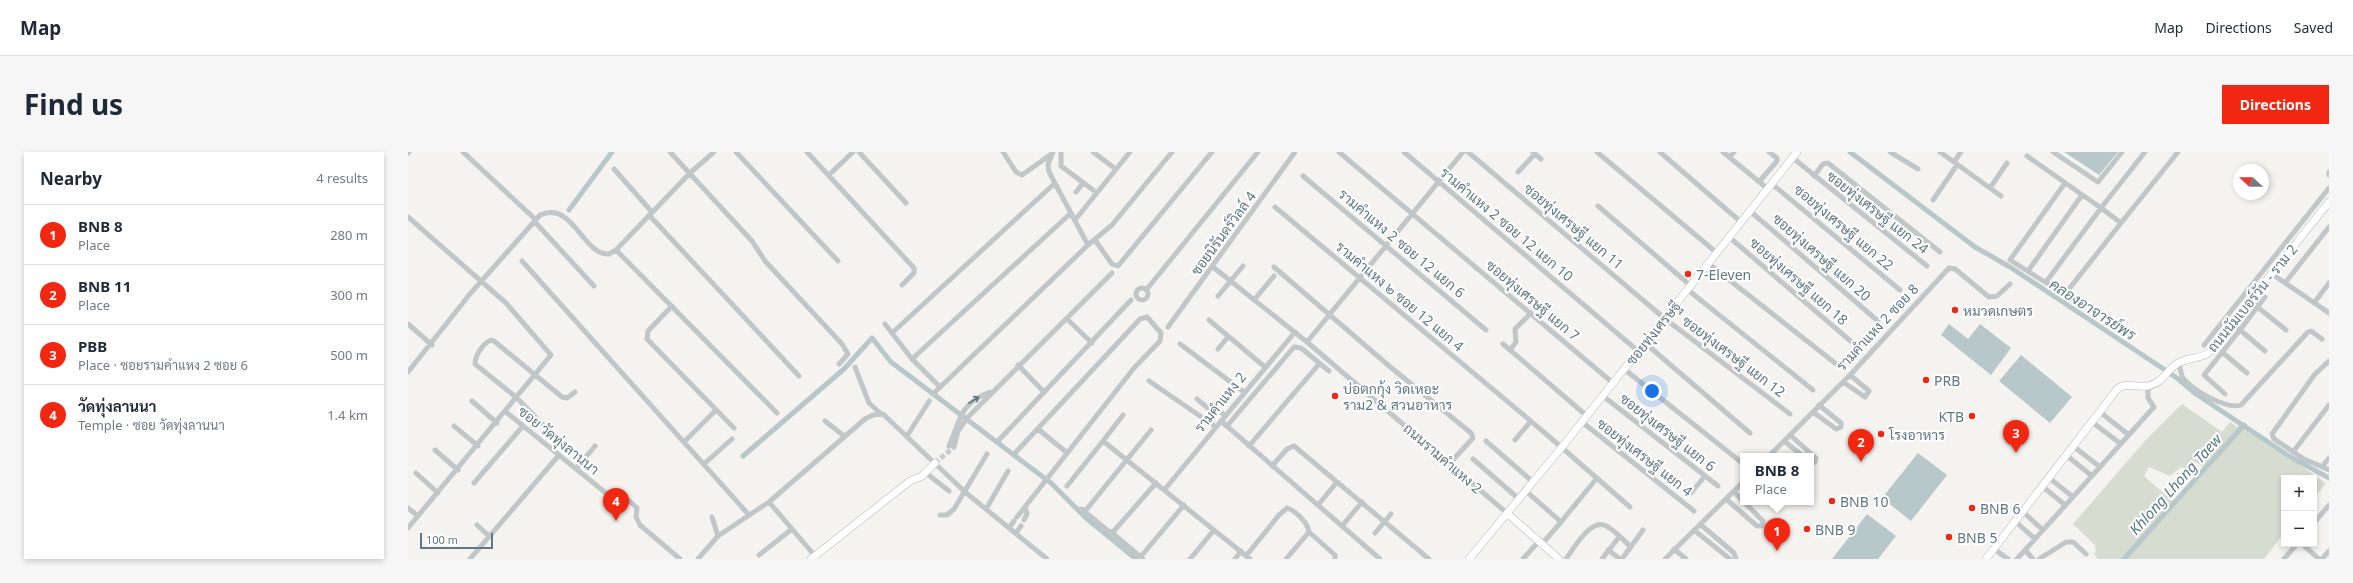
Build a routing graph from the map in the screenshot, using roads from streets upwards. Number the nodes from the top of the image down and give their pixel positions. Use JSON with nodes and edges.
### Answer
{"nodes":[{"id":1,"x":463,"y":152,"type":"edge"},
{"id":2,"x":670,"y":152,"type":"edge"},
{"id":3,"x":714,"y":152,"type":"edge"},
{"id":4,"x":736,"y":152,"type":"edge"},
{"id":5,"x":807,"y":152,"type":"edge"},
{"id":6,"x":853,"y":152,"type":"edge"},
{"id":7,"x":859,"y":152,"type":"edge"},
{"id":8,"x":1003,"y":152,"type":"edge"},
{"id":9,"x":1061,"y":152,"type":"edge"},
{"id":10,"x":1093,"y":152,"type":"edge"},
{"id":11,"x":1130,"y":152,"type":"edge"},
{"id":12,"x":1172,"y":152,"type":"edge"},
{"id":13,"x":1212,"y":152,"type":"edge"},
{"id":14,"x":1249,"y":152,"type":"edge"},
{"id":15,"x":1296,"y":152,"type":"edge"},
{"id":16,"x":1339,"y":152,"type":"edge"},
{"id":17,"x":1404,"y":152,"type":"edge"},
{"id":18,"x":1463,"y":152,"type":"edge"},
{"id":19,"x":1468,"y":152,"type":"edge"},
{"id":20,"x":1597,"y":152,"type":"edge"},
{"id":21,"x":1660,"y":152,"type":"edge"},
{"id":22,"x":1723,"y":152,"type":"edge"},
{"id":23,"x":1734,"y":152,"type":"edge"},
{"id":24,"x":1769,"y":152,"type":"edge"},
{"id":25,"x":1890,"y":152,"type":"edge"},
{"id":26,"x":1940,"y":152,"type":"edge"},
{"id":27,"x":1961,"y":152,"type":"edge"},
{"id":28,"x":2054,"y":152,"type":"edge"},
{"id":29,"x":2122,"y":152,"type":"edge"},
{"id":30,"x":2145,"y":152,"type":"edge"},
{"id":31,"x":2178,"y":152,"type":"edge"},
{"id":32,"x":1052,"y":153,"type":"edge"},
{"id":33,"x":1534,"y":153,"type":"edge"},
{"id":34,"x":1256,"y":154,"type":"edge"},
{"id":35,"x":1795,"y":155,"type":"edge"},
{"id":36,"x":2027,"y":156,"type":"dead end"},
{"id":37,"x":1729,"y":157,"type":"junction"},
{"id":38,"x":1541,"y":159,"type":"dead end"},
{"id":39,"x":1956,"y":163,"type":"junction"},
{"id":40,"x":2007,"y":163,"type":"dead end"},
{"id":41,"x":1113,"y":167,"type":"dead end"},
{"id":42,"x":614,"y":169,"type":"dead end"},
{"id":43,"x":1918,"y":170,"type":"dead end"},
{"id":44,"x":832,"y":172,"type":"dead end"},
{"id":45,"x":1518,"y":172,"type":"dead end"},
{"id":46,"x":2329,"y":172,"type":"edge"},
{"id":47,"x":690,"y":173,"type":"junction"},
{"id":48,"x":2329,"y":175,"type":"edge"},
{"id":49,"x":1302,"y":176,"type":"dead end"},
{"id":50,"x":1814,"y":176,"type":"junction"},
{"id":51,"x":1439,"y":181,"type":"junction"},
{"id":52,"x":1759,"y":182,"type":"junction"},
{"id":53,"x":1083,"y":183,"type":"junction"},
{"id":54,"x":2065,"y":183,"type":"junction"},
{"id":55,"x":1054,"y":184,"type":"junction"},
{"id":56,"x":1770,"y":186,"type":"junction"},
{"id":57,"x":1990,"y":188,"type":"junction"},
{"id":58,"x":2329,"y":188,"type":"edge"},
{"id":59,"x":1093,"y":190,"type":"dead end"},
{"id":60,"x":1076,"y":192,"type":"dead end"},
{"id":61,"x":2082,"y":195,"type":"junction"},
{"id":62,"x":2001,"y":196,"type":"dead end"},
{"id":63,"x":1933,"y":200,"type":"dead end"},
{"id":64,"x":2329,"y":202,"type":"edge"},
{"id":65,"x":906,"y":203,"type":"dead end"},
{"id":66,"x":1598,"y":206,"type":"dead end"},
{"id":67,"x":1275,"y":207,"type":"dead end"},
{"id":68,"x":2101,"y":208,"type":"junction"},
{"id":69,"x":1750,"y":211,"type":"junction"},
{"id":70,"x":1071,"y":213,"type":"junction"},
{"id":71,"x":1413,"y":213,"type":"junction"},
{"id":72,"x":651,"y":214,"type":"junction"},
{"id":73,"x":408,"y":217,"type":"edge"},
{"id":74,"x":535,"y":220,"type":"junction"},
{"id":75,"x":1075,"y":220,"type":"junction"},
{"id":76,"x":1741,"y":222,"type":"junction"},
{"id":77,"x":2121,"y":223,"type":"junction"},
{"id":78,"x":2329,"y":227,"type":"edge"},
{"id":79,"x":2293,"y":234,"type":"junction"},
{"id":80,"x":1729,"y":237,"type":"junction"},
{"id":81,"x":2300,"y":239,"type":"junction"},
{"id":82,"x":1095,"y":240,"type":"junction"},
{"id":83,"x":1088,"y":245,"type":"junction"},
{"id":84,"x":1387,"y":246,"type":"junction"},
{"id":85,"x":616,"y":250,"type":"junction"},
{"id":86,"x":1940,"y":252,"type":"dead end"},
{"id":87,"x":1717,"y":253,"type":"junction"},
{"id":88,"x":522,"y":261,"type":"dead end"},
{"id":89,"x":838,"y":261,"type":"dead end"},
{"id":90,"x":1709,"y":264,"type":"junction"},
{"id":91,"x":1243,"y":266,"type":"dead end"},
{"id":92,"x":1927,"y":266,"type":"dead end"},
{"id":93,"x":1213,"y":267,"type":"junction"},
{"id":94,"x":1274,"y":267,"type":"dead end"},
{"id":95,"x":2028,"y":271,"type":"junction"},
{"id":96,"x":1112,"y":273,"type":"dead end"},
{"id":97,"x":2272,"y":274,"type":"junction"},
{"id":98,"x":1274,"y":276,"type":"dead end"},
{"id":99,"x":1360,"y":278,"type":"junction"},
{"id":100,"x":1230,"y":281,"type":"junction"},
{"id":101,"x":481,"y":282,"type":"junction"},
{"id":102,"x":2046,"y":282,"type":"junction"},
{"id":103,"x":2285,"y":283,"type":"junction"},
{"id":104,"x":2329,"y":283,"type":"edge"},
{"id":105,"x":2010,"y":284,"type":"dead end"},
{"id":106,"x":902,"y":285,"type":"dead end"},
{"id":107,"x":2252,"y":285,"type":"junction"},
{"id":108,"x":594,"y":286,"type":"dead end"},
{"id":109,"x":1689,"y":288,"type":"junction"},
{"id":110,"x":1147,"y":289,"type":"dead end"},
{"id":111,"x":1900,"y":290,"type":"dead end"},
{"id":112,"x":2259,"y":290,"type":"junction"},
{"id":113,"x":2065,"y":294,"type":"junction"},
{"id":114,"x":1218,"y":296,"type":"dead end"},
{"id":115,"x":2265,"y":297,"type":"dead end"},
{"id":116,"x":2072,"y":298,"type":"dead end"},
{"id":117,"x":1131,"y":300,"type":"dead end"},
{"id":118,"x":1254,"y":300,"type":"junction"},
{"id":119,"x":2250,"y":300,"type":"junction"},
{"id":120,"x":2314,"y":303,"type":"junction"},
{"id":121,"x":672,"y":306,"type":"junction"},
{"id":122,"x":2258,"y":306,"type":"junction"},
{"id":123,"x":1531,"y":313,"type":"junction"},
{"id":124,"x":2329,"y":313,"type":"edge"},
{"id":125,"x":1329,"y":315,"type":"junction"},
{"id":126,"x":1664,"y":318,"type":"junction"},
{"id":127,"x":1067,"y":319,"type":"junction"},
{"id":128,"x":1209,"y":320,"type":"dead end"},
{"id":129,"x":1878,"y":321,"type":"dead end"},
{"id":130,"x":2232,"y":323,"type":"junction"},
{"id":131,"x":408,"y":324,"type":"edge"},
{"id":132,"x":885,"y":324,"type":"dead end"},
{"id":133,"x":1168,"y":327,"type":"dead end"},
{"id":134,"x":1486,"y":330,"type":"dead end"},
{"id":135,"x":2240,"y":330,"type":"junction"},
{"id":136,"x":2286,"y":330,"type":"dead end"},
{"id":137,"x":1295,"y":332,"type":"junction"},
{"id":138,"x":892,"y":333,"type":"junction"},
{"id":139,"x":2212,"y":335,"type":"junction"},
{"id":140,"x":1228,"y":337,"type":"junction"},
{"id":141,"x":2322,"y":339,"type":"dead end"},
{"id":142,"x":2218,"y":341,"type":"junction"},
{"id":143,"x":1307,"y":342,"type":"junction"},
{"id":144,"x":1092,"y":343,"type":"junction"},
{"id":145,"x":1645,"y":343,"type":"junction"},
{"id":146,"x":1180,"y":344,"type":"dead end"},
{"id":147,"x":1503,"y":344,"type":"dead end"},
{"id":148,"x":1854,"y":344,"type":"dead end"},
{"id":149,"x":432,"y":345,"type":"junction"},
{"id":150,"x":2204,"y":345,"type":"dead end"},
{"id":151,"x":1218,"y":349,"type":"dead end"},
{"id":152,"x":1510,"y":350,"type":"junction"},
{"id":153,"x":1638,"y":351,"type":"junction"},
{"id":154,"x":2265,"y":351,"type":"dead end"},
{"id":155,"x":2222,"y":352,"type":"junction"},
{"id":156,"x":912,"y":359,"type":"junction"},
{"id":157,"x":2329,"y":361,"type":"edge"},
{"id":158,"x":2179,"y":362,"type":"junction"},
{"id":159,"x":839,"y":364,"type":"dead end"},
{"id":160,"x":1319,"y":364,"type":"junction"},
{"id":161,"x":1836,"y":364,"type":"dead end"},
{"id":162,"x":1018,"y":365,"type":"junction"},
{"id":163,"x":855,"y":367,"type":"dead end"},
{"id":164,"x":1265,"y":367,"type":"junction"},
{"id":165,"x":1624,"y":369,"type":"junction"},
{"id":166,"x":1329,"y":371,"type":"dead end"},
{"id":167,"x":408,"y":372,"type":"edge"},
{"id":168,"x":2247,"y":373,"type":"dead end"},
{"id":169,"x":1850,"y":375,"type":"junction"},
{"id":170,"x":536,"y":376,"type":"junction"},
{"id":171,"x":799,"y":376,"type":"dead end"},
{"id":172,"x":1149,"y":381,"type":"dead end"},
{"id":173,"x":1843,"y":382,"type":"junction"},
{"id":174,"x":1613,"y":383,"type":"junction"},
{"id":175,"x":939,"y":386,"type":"junction"},
{"id":176,"x":2148,"y":386,"type":"junction"},
{"id":177,"x":1813,"y":390,"type":"dead end"},
{"id":178,"x":991,"y":391,"type":"junction"},
{"id":179,"x":575,"y":392,"type":"dead end"},
{"id":180,"x":1044,"y":392,"type":"junction"},
{"id":181,"x":1244,"y":392,"type":"junction"},
{"id":182,"x":934,"y":393,"type":"tunnel mouth"},
{"id":183,"x":2225,"y":394,"type":"dead end"},
{"id":184,"x":1603,"y":396,"type":"junction"},
{"id":185,"x":517,"y":398,"type":"junction"},
{"id":186,"x":1197,"y":399,"type":"dead end"},
{"id":187,"x":472,"y":401,"type":"dead end"},
{"id":188,"x":928,"y":403,"type":"tunnel mouth"},
{"id":189,"x":1820,"y":405,"type":"junction"},
{"id":190,"x":2329,"y":405,"type":"edge"},
{"id":191,"x":506,"y":412,"type":"junction"},
{"id":192,"x":714,"y":412,"type":"dead end"},
{"id":193,"x":1813,"y":412,"type":"junction"},
{"id":194,"x":2100,"y":412,"type":"junction"},
{"id":195,"x":777,"y":413,"type":"dead end"},
{"id":196,"x":881,"y":414,"type":"junction"},
{"id":197,"x":1790,"y":414,"type":"dead end"},
{"id":198,"x":1123,"y":415,"type":"dead end"},
{"id":199,"x":1225,"y":415,"type":"junction"},
{"id":200,"x":965,"y":416,"type":"junction"},
{"id":201,"x":1587,"y":416,"type":"junction"},
{"id":202,"x":825,"y":421,"type":"dead end"},
{"id":203,"x":1221,"y":421,"type":"junction"},
{"id":204,"x":1531,"y":421,"type":"junction"},
{"id":205,"x":1582,"y":422,"type":"junction"},
{"id":206,"x":2092,"y":422,"type":"junction"},
{"id":207,"x":497,"y":423,"type":"junction"},
{"id":208,"x":454,"y":426,"type":"dead end"},
{"id":209,"x":523,"y":426,"type":"junction"},
{"id":210,"x":1227,"y":426,"type":"junction"},
{"id":211,"x":1216,"y":427,"type":"junction"},
{"id":212,"x":734,"y":428,"type":"dead end"},
{"id":213,"x":1038,"y":429,"type":"junction"},
{"id":214,"x":548,"y":430,"type":"dead end"},
{"id":215,"x":1151,"y":430,"type":"dead end"},
{"id":216,"x":1750,"y":433,"type":"dead end"},
{"id":217,"x":1790,"y":435,"type":"junction"},
{"id":218,"x":2129,"y":435,"type":"junction"},
{"id":219,"x":844,"y":436,"type":"junction"},
{"id":220,"x":907,"y":436,"type":"junction"},
{"id":221,"x":732,"y":439,"type":"dead end"},
{"id":222,"x":1515,"y":440,"type":"dead end"},
{"id":223,"x":998,"y":441,"type":"dead end"},
{"id":224,"x":1784,"y":441,"type":"junction"},
{"id":225,"x":684,"y":442,"type":"junction"},
{"id":226,"x":1103,"y":442,"type":"junction"},
{"id":227,"x":1486,"y":442,"type":"dead end"},
{"id":228,"x":2121,"y":444,"type":"junction"},
{"id":229,"x":478,"y":446,"type":"junction"},
{"id":230,"x":595,"y":446,"type":"dead end"},
{"id":231,"x":1249,"y":446,"type":"junction"},
{"id":232,"x":2073,"y":446,"type":"junction"},
{"id":233,"x":951,"y":447,"type":"tunnel mouth"},
{"id":234,"x":1562,"y":447,"type":"junction"},
{"id":235,"x":435,"y":450,"type":"dead end"},
{"id":236,"x":1016,"y":452,"type":"dead end"},
{"id":237,"x":1066,"y":452,"type":"junction"},
{"id":238,"x":2293,"y":452,"type":"junction"},
{"id":239,"x":1772,"y":453,"type":"edge"},
{"id":240,"x":1799,"y":453,"type":"edge"},
{"id":241,"x":1810,"y":453,"type":"edge"},
{"id":242,"x":987,"y":454,"type":"dead end"},
{"id":243,"x":559,"y":455,"type":"junction"},
{"id":244,"x":2066,"y":455,"type":"junction"},
{"id":245,"x":2329,"y":458,"type":"edge"},
{"id":246,"x":1473,"y":459,"type":"dead end"},
{"id":247,"x":1127,"y":460,"type":"junction"},
{"id":248,"x":1740,"y":461,"type":"edge"},
{"id":249,"x":935,"y":463,"type":"junction"},
{"id":250,"x":1450,"y":463,"type":"junction"},
{"id":251,"x":704,"y":464,"type":"junction"},
{"id":252,"x":1272,"y":466,"type":"junction"},
{"id":253,"x":2100,"y":467,"type":"junction"},
{"id":254,"x":2322,"y":467,"type":"junction"},
{"id":255,"x":576,"y":469,"type":"junction"},
{"id":256,"x":458,"y":470,"type":"junction"},
{"id":257,"x":2329,"y":470,"type":"edge"},
{"id":258,"x":1008,"y":472,"type":"dead end"},
{"id":259,"x":416,"y":473,"type":"dead end"},
{"id":260,"x":926,"y":473,"type":"junction"},
{"id":261,"x":1705,"y":476,"type":"junction"},
{"id":262,"x":2092,"y":476,"type":"junction"},
{"id":263,"x":2048,"y":477,"type":"junction"},
{"id":264,"x":1597,"y":478,"type":"junction"},
{"id":265,"x":1156,"y":482,"type":"junction"},
{"id":266,"x":1337,"y":482,"type":"junction"},
{"id":267,"x":1533,"y":482,"type":"junction"},
{"id":268,"x":474,"y":483,"type":"dead end"},
{"id":269,"x":1740,"y":485,"type":"edge"},
{"id":270,"x":1067,"y":486,"type":"dead end"},
{"id":271,"x":1718,"y":486,"type":"dead end"},
{"id":272,"x":2042,"y":486,"type":"junction"},
{"id":273,"x":1164,"y":489,"type":"junction"},
{"id":274,"x":949,"y":491,"type":"dead end"},
{"id":275,"x":1526,"y":491,"type":"junction"},
{"id":276,"x":965,"y":492,"type":"junction"},
{"id":277,"x":1734,"y":492,"type":"junction"},
{"id":278,"x":438,"y":493,"type":"junction"},
{"id":279,"x":1690,"y":494,"type":"dead end"},
{"id":280,"x":2073,"y":497,"type":"junction"},
{"id":281,"x":1740,"y":498,"type":"edge"},
{"id":282,"x":1519,"y":499,"type":"junction"},
{"id":283,"x":1726,"y":499,"type":"junction"},
{"id":284,"x":769,"y":502,"type":"junction"},
{"id":285,"x":1362,"y":502,"type":"junction"},
{"id":286,"x":1184,"y":505,"type":"junction"},
{"id":287,"x":1318,"y":505,"type":"junction"},
{"id":288,"x":1747,"y":505,"type":"edge"},
{"id":289,"x":2066,"y":505,"type":"junction"},
{"id":290,"x":2329,"y":505,"type":"edge"},
{"id":291,"x":1025,"y":507,"type":"junction"},
{"id":292,"x":1630,"y":507,"type":"dead end"},
{"id":293,"x":408,"y":508,"type":"edge"},
{"id":294,"x":986,"y":509,"type":"junction"},
{"id":295,"x":1694,"y":511,"type":"dead end"},
{"id":296,"x":2022,"y":511,"type":"junction"},
{"id":297,"x":1391,"y":514,"type":"dead end"},
{"id":298,"x":1508,"y":514,"type":"junction"},
{"id":299,"x":749,"y":515,"type":"junction"},
{"id":300,"x":940,"y":515,"type":"dead end"},
{"id":301,"x":418,"y":516,"type":"junction"},
{"id":302,"x":712,"y":517,"type":"dead end"},
{"id":303,"x":2317,"y":519,"type":"edge"},
{"id":304,"x":1024,"y":520,"type":"dead end"},
{"id":305,"x":2014,"y":520,"type":"junction"},
{"id":306,"x":1385,"y":521,"type":"junction"},
{"id":307,"x":1561,"y":522,"type":"junction"},
{"id":308,"x":1700,"y":524,"type":"junction"},
{"id":309,"x":477,"y":525,"type":"dead end"},
{"id":310,"x":1021,"y":526,"type":"dead end"},
{"id":311,"x":1342,"y":526,"type":"junction"},
{"id":312,"x":408,"y":528,"type":"edge"},
{"id":313,"x":1009,"y":528,"type":"junction"},
{"id":314,"x":792,"y":529,"type":"junction"},
{"id":315,"x":1214,"y":530,"type":"junction"},
{"id":316,"x":1643,"y":530,"type":"dead end"},
{"id":317,"x":1694,"y":530,"type":"junction"},
{"id":318,"x":2043,"y":530,"type":"junction"},
{"id":319,"x":1111,"y":532,"type":"junction"},
{"id":320,"x":1309,"y":532,"type":"junction"},
{"id":321,"x":1016,"y":533,"type":"junction"},
{"id":322,"x":1375,"y":533,"type":"dead end"},
{"id":323,"x":489,"y":536,"type":"junction"},
{"id":324,"x":718,"y":536,"type":"junction"},
{"id":325,"x":1619,"y":537,"type":"junction"},
{"id":326,"x":2035,"y":539,"type":"junction"},
{"id":327,"x":1541,"y":543,"type":"junction"},
{"id":328,"x":1631,"y":547,"type":"junction"},
{"id":329,"x":2294,"y":547,"type":"edge"},
{"id":330,"x":2306,"y":547,"type":"edge"},
{"id":331,"x":1674,"y":549,"type":"junction"},
{"id":332,"x":1994,"y":549,"type":"junction"},
{"id":333,"x":1608,"y":550,"type":"junction"},
{"id":334,"x":2025,"y":550,"type":"junction"},
{"id":335,"x":1241,"y":551,"type":"junction"},
{"id":336,"x":2329,"y":551,"type":"edge"},
{"id":337,"x":2086,"y":554,"type":"dead end"},
{"id":338,"x":759,"y":556,"type":"dead end"},
{"id":339,"x":813,"y":557,"type":"edge"},
{"id":340,"x":1143,"y":557,"type":"edge"},
{"id":341,"x":1248,"y":558,"type":"edge"},
{"id":342,"x":1337,"y":558,"type":"edge"},
{"id":343,"x":1667,"y":558,"type":"edge"},
{"id":344,"x":470,"y":559,"type":"edge"},
{"id":345,"x":680,"y":559,"type":"edge"},
{"id":346,"x":698,"y":559,"type":"edge"},
{"id":347,"x":1047,"y":559,"type":"edge"},
{"id":348,"x":1190,"y":559,"type":"edge"},
{"id":349,"x":1234,"y":559,"type":"edge"},
{"id":350,"x":1286,"y":559,"type":"edge"},
{"id":351,"x":1380,"y":559,"type":"edge"},
{"id":352,"x":1429,"y":559,"type":"edge"},
{"id":353,"x":1469,"y":559,"type":"edge"},
{"id":354,"x":1523,"y":559,"type":"edge"},
{"id":355,"x":1560,"y":559,"type":"edge"},
{"id":356,"x":1566,"y":559,"type":"edge"},
{"id":357,"x":1602,"y":559,"type":"edge"},
{"id":358,"x":1621,"y":559,"type":"edge"},
{"id":359,"x":1686,"y":559,"type":"edge"},
{"id":360,"x":1730,"y":559,"type":"edge"},
{"id":361,"x":1736,"y":559,"type":"edge"},
{"id":362,"x":1986,"y":559,"type":"edge"},
{"id":363,"x":2008,"y":559,"type":"edge"},
{"id":364,"x":2017,"y":559,"type":"edge"},
{"id":365,"x":2033,"y":559,"type":"edge"},
{"id":366,"x":2039,"y":559,"type":"edge"},
{"id":367,"x":2284,"y":559,"type":"edge"},
{"id":368,"x":2321,"y":559,"type":"edge"}],
"edges":[{"from":1,"to":74,"type":"street"},
{"from":2,"to":47,"type":"street"},
{"from":3,"to":47,"type":"street"},
{"from":4,"to":89,"type":"street"},
{"from":5,"to":106,"type":"street"},
{"from":6,"to":44,"type":"street"},
{"from":7,"to":65,"type":"street"},
{"from":8,"to":32,"type":"street"},
{"from":9,"to":53,"type":"street"},
{"from":10,"to":41,"type":"street"},
{"from":11,"to":75,"type":"street"},
{"from":12,"to":82,"type":"street"},
{"from":13,"to":82,"type":"street"},
{"from":14,"to":34,"type":"street"},
{"from":15,"to":93,"type":"street","name":"ซอยนิรันดร์วิลล์ 4"},
{"from":16,"to":71,"type":"street","name":"ซอยทุ่งเศรษฐี แยก 7"},
{"from":17,"to":51,"type":"street","name":"รามคำแหง 2 ซอย 12 แยก 10"},
{"from":18,"to":51,"type":"street"},
{"from":19,"to":126,"type":"street","name":"ซอยทุ่งเศรษฐี แยก 11"},
{"from":20,"to":87,"type":"street"},
{"from":21,"to":76,"type":"street"},
{"from":22,"to":37,"type":"street","name":"ซอยทุ่งเศรษฐี แยก 22"},
{"from":23,"to":37,"type":"street"},
{"from":24,"to":52,"type":"street"},
{"from":25,"to":43,"type":"street"},
{"from":26,"to":39,"type":"street"},
{"from":27,"to":39,"type":"street"},
{"from":28,"to":29,"type":"street"},
{"from":30,"to":68,"type":"street"},
{"from":31,"to":77,"type":"street"},
{"from":32,"to":55,"type":"street"},
{"from":33,"to":38,"type":"street"},
{"from":33,"to":45,"type":"street"},
{"from":34,"to":110,"type":"street"},
{"from":35,"to":50,"type":"street","name":"ซอยทุ่งเศรษฐี แยก 24"},
{"from":35,"to":56,"type":"street","name":"ซอยทุ่งเศรษฐี"},
{"from":36,"to":54,"type":"street"},
{"from":37,"to":52,"type":"street","name":"ซอยทุ่งเศรษฐี แยก 22"},
{"from":39,"to":57,"type":"street"},
{"from":39,"to":63,"type":"street"},
{"from":40,"to":57,"type":"street"},
{"from":42,"to":72,"type":"street"},
{"from":46,"to":48,"type":"street"},
{"from":47,"to":72,"type":"street"},
{"from":47,"to":159,"type":"street"},
{"from":49,"to":84,"type":"street","name":"รามคำแหง 2 ซอย 12 แยก 6"},
{"from":50,"to":86,"type":"street","name":"ซอยทุ่งเศรษฐี แยก 24"},
{"from":50,"to":92,"type":"street","name":"ซอยทุ่งเศรษฐี แยก 24"},
{"from":51,"to":71,"type":"street"},
{"from":51,"to":153,"type":"street","name":"รามคำแหง 2 ซอย 12 แยก 10"},
{"from":52,"to":56,"type":"street","name":"ซอยทุ่งเศรษฐี แยก 22"},
{"from":53,"to":59,"type":"street"},
{"from":53,"to":60,"type":"street"},
{"from":54,"to":61,"type":"street"},
{"from":54,"to":95,"type":"street"},
{"from":55,"to":70,"type":"street"},
{"from":55,"to":138,"type":"street"},
{"from":56,"to":69,"type":"street","name":"ซอยทุ่งเศรษฐี"},
{"from":56,"to":111,"type":"street","name":"ซอยทุ่งเศรษฐี แยก 22"},
{"from":57,"to":62,"type":"street"},
{"from":58,"to":79,"type":"street"},
{"from":61,"to":68,"type":"street"},
{"from":61,"to":95,"type":"street"},
{"from":64,"to":81,"type":"street","name":"ถนนนัมเบอร์วัน - ราม 2"},
{"from":66,"to":109,"type":"street"},
{"from":67,"to":99,"type":"street","name":"รามคำแหง ๒ ซอย 12 แยก 4"},
{"from":68,"to":77,"type":"street"},
{"from":68,"to":102,"type":"street"},
{"from":69,"to":76,"type":"street","name":"ซอยทุ่งเศรษฐี"},
{"from":69,"to":129,"type":"street","name":"ซอยทุ่งเศรษฐี แยก 20"},
{"from":70,"to":75,"type":"street"},
{"from":70,"to":156,"type":"street"},
{"from":71,"to":84,"type":"street"},
{"from":71,"to":123,"type":"street","name":"ซอยทุ่งเศรษฐี แยก 7"},
{"from":72,"to":85,"type":"street"},
{"from":72,"to":171,"type":"street"},
{"from":73,"to":101,"type":"street"},
{"from":74,"to":85,"type":"street"},
{"from":74,"to":101,"type":"street"},
{"from":74,"to":108,"type":"street"},
{"from":75,"to":83,"type":"street"},
{"from":76,"to":80,"type":"street","name":"ซอยทุ่งเศรษฐี"},
{"from":77,"to":113,"type":"street"},
{"from":78,"to":103,"type":"street"},
{"from":79,"to":81,"type":"street"},
{"from":79,"to":107,"type":"street"},
{"from":80,"to":87,"type":"street","name":"ซอยทุ่งเศรษฐี"},
{"from":80,"to":148,"type":"street","name":"ซอยทุ่งเศรษฐี แยก 18"},
{"from":81,"to":97,"type":"street","name":"ถนนนัมเบอร์วัน - ราม 2"},
{"from":82,"to":83,"type":"street"},
{"from":83,"to":175,"type":"street"},
{"from":84,"to":99,"type":"street"},
{"from":84,"to":134,"type":"street","name":"รามคำแหง 2 ซอย 12 แยก 6"},
{"from":85,"to":121,"type":"street"},
{"from":87,"to":90,"type":"street","name":"ซอยทุ่งเศรษฐี"},
{"from":88,"to":225,"type":"street"},
{"from":90,"to":109,"type":"street","name":"ซอยทุ่งเศรษฐี"},
{"from":90,"to":161,"type":"street"},
{"from":91,"to":100,"type":"street"},
{"from":93,"to":100,"type":"street","name":"ถนนรามคำแหง 2"},
{"from":93,"to":133,"type":"street","name":"ซอยนิรันดร์วิลล์ 4"},
{"from":94,"to":125,"type":"street"},
{"from":95,"to":102,"type":"street"},
{"from":96,"to":127,"type":"street"},
{"from":97,"to":103,"type":"street"},
{"from":97,"to":112,"type":"street","name":"ถนนนัมเบอร์วัน - ราม 2"},
{"from":98,"to":118,"type":"street"},
{"from":99,"to":125,"type":"street"},
{"from":99,"to":204,"type":"street","name":"รามคำแหง ๒ ซอย 12 แยก 4"},
{"from":100,"to":114,"type":"street"},
{"from":100,"to":118,"type":"street","name":"ถนนรามคำแหง 2"},
{"from":101,"to":149,"type":"street"},
{"from":101,"to":170,"type":"street"},
{"from":102,"to":113,"type":"street"},
{"from":103,"to":120,"type":"street"},
{"from":104,"to":120,"type":"street"},
{"from":105,"to":169,"type":"street","name":"รามคำแหง 2 ซอย 8"},
{"from":107,"to":112,"type":"street"},
{"from":107,"to":139,"type":"street"},
{"from":109,"to":126,"type":"street","name":"ซอยทุ่งเศรษฐี"},
{"from":109,"to":177,"type":"street"},
{"from":112,"to":119,"type":"street","name":"ถนนนัมเบอร์วัน - ราม 2"},
{"from":113,"to":116,"type":"street"},
{"from":115,"to":122,"type":"street"},
{"from":117,"to":144,"type":"street"},
{"from":118,"to":137,"type":"street","name":"ถนนรามคำแหง 2"},
{"from":119,"to":122,"type":"street"},
{"from":119,"to":130,"type":"street","name":"ถนนนัมเบอร์วัน - ราม 2"},
{"from":120,"to":124,"type":"street"},
{"from":121,"to":195,"type":"street"},
{"from":121,"to":212,"type":"street"},
{"from":122,"to":135,"type":"street"},
{"from":122,"to":136,"type":"street"},
{"from":123,"to":152,"type":"street"},
{"from":123,"to":174,"type":"street","name":"ซอยทุ่งเศรษฐี แยก 7"},
{"from":125,"to":143,"type":"street"},
{"from":125,"to":250,"type":"street"},
{"from":126,"to":145,"type":"street","name":"ซอยทุ่งเศรษฐี"},
{"from":126,"to":197,"type":"street","name":"ซอยทุ่งเศรษฐี แยก 12"},
{"from":127,"to":144,"type":"street"},
{"from":127,"to":162,"type":"street"},
{"from":128,"to":140,"type":"street"},
{"from":130,"to":135,"type":"street"},
{"from":130,"to":142,"type":"street","name":"ถนนนัมเบอร์วัน - ราม 2"},
{"from":131,"to":149,"type":"street"},
{"from":132,"to":138,"type":"street"},
{"from":135,"to":154,"type":"street"},
{"from":135,"to":155,"type":"street"},
{"from":137,"to":143,"type":"street","name":"ถนนรามคำแหง 2"},
{"from":137,"to":164,"type":"street","name":"รามคำแหง 2"},
{"from":138,"to":156,"type":"street"},
{"from":139,"to":142,"type":"street"},
{"from":139,"to":150,"type":"street"},
{"from":140,"to":151,"type":"street"},
{"from":140,"to":164,"type":"street"},
{"from":141,"to":158,"type":"street"},
{"from":142,"to":158,"type":"street","name":"ถนนนัมเบอร์วัน - ราม 2"},
{"from":143,"to":250,"type":"street","name":"ถนนรามคำแหง 2"},
{"from":144,"to":180,"type":"street"},
{"from":145,"to":153,"type":"street","name":"ซอยทุ่งเศรษฐี"},
{"from":145,"to":216,"type":"street"},
{"from":146,"to":181,"type":"street"},
{"from":147,"to":152,"type":"street"},
{"from":149,"to":167,"type":"street"},
{"from":152,"to":201,"type":"street"},
{"from":153,"to":165,"type":"street","name":"ซอยทุ่งเศรษฐี"},
{"from":155,"to":168,"type":"street"},
{"from":155,"to":183,"type":"street"},
{"from":156,"to":175,"type":"street"},
{"from":157,"to":238,"type":"street"},
{"from":158,"to":176,"type":"street"},
{"from":160,"to":166,"type":"street"},
{"from":160,"to":210,"type":"street"},
{"from":160,"to":231,"type":"street"},
{"from":162,"to":178,"type":"street"},
{"from":162,"to":180,"type":"street"},
{"from":163,"to":196,"type":"street"},
{"from":164,"to":181,"type":"street","name":"รามคำแหง 2"},
{"from":165,"to":174,"type":"street","name":"ซอยทุ่งเศรษฐี"},
{"from":165,"to":248,"type":"street"},
{"from":169,"to":173,"type":"street","name":"รามคำแหง 2 ซอย 8"},
{"from":169,"to":173,"type":"street"},
{"from":170,"to":179,"type":"street"},
{"from":170,"to":185,"type":"street"},
{"from":170,"to":185,"type":"street"},
{"from":172,"to":211,"type":"street"},
{"from":173,"to":189,"type":"street","name":"รามคำแหง 2 ซอย 8"},
{"from":174,"to":184,"type":"street","name":"ซอยทุ่งเศรษฐี"},
{"from":175,"to":182,"type":"street"},
{"from":176,"to":194,"type":"street"},
{"from":176,"to":218,"type":"street"},
{"from":178,"to":200,"type":"street"},
{"from":200,"to":178,"type":"street","one_way":true},
{"from":180,"to":223,"type":"street"},
{"from":181,"to":199,"type":"street","name":"รามคำแหง 2"},
{"from":184,"to":201,"type":"street","name":"ซอยทุ่งเศรษฐี"},
{"from":184,"to":261,"type":"street","name":"ซอยทุ่งเศรษฐี แยก 6"},
{"from":185,"to":191,"type":"street"},
{"from":185,"to":214,"type":"street"},
{"from":186,"to":199,"type":"street"},
{"from":187,"to":207,"type":"street"},
{"from":188,"to":220,"type":"street"},
{"from":189,"to":193,"type":"street","name":"รามคำแหง 2 ซอย 8"},
{"from":189,"to":193,"type":"street"},
{"from":190,"to":238,"type":"street"},
{"from":191,"to":207,"type":"street"},
{"from":191,"to":209,"type":"street","name":"ซอย วัดทุ่งลานนา"},
{"from":192,"to":225,"type":"street"},
{"from":193,"to":217,"type":"street","name":"รามคำแหง 2 ซอย 8"},
{"from":194,"to":206,"type":"street"},
{"from":194,"to":218,"type":"street"},
{"from":196,"to":219,"type":"street"},
{"from":196,"to":220,"type":"street"},
{"from":198,"to":226,"type":"street"},
{"from":199,"to":203,"type":"street","name":"รามคำแหง 2"},
{"from":200,"to":233,"type":"street"},
{"from":201,"to":205,"type":"street","name":"ซอยทุ่งเศรษฐี"},
{"from":202,"to":219,"type":"street"},
{"from":203,"to":210,"type":"street"},
{"from":203,"to":211,"type":"street","name":"รามคำแหง 2"},
{"from":204,"to":222,"type":"street"},
{"from":204,"to":234,"type":"street","name":"รามคำแหง ๒ ซอย 12 แยก 4"},
{"from":205,"to":234,"type":"street","name":"ซอยทุ่งเศรษฐี"},
{"from":205,"to":295,"type":"street","name":"ซอยทุ่งเศรษฐี แยก 4"},
{"from":206,"to":228,"type":"street"},
{"from":206,"to":232,"type":"street"},
{"from":207,"to":229,"type":"street"},
{"from":208,"to":229,"type":"street"},
{"from":209,"to":243,"type":"street","name":"ซอย วัดทุ่งลานนา"},
{"from":209,"to":268,"type":"street"},
{"from":210,"to":231,"type":"street"},
{"from":211,"to":273,"type":"street","name":"รามคำแหง 2"},
{"from":213,"to":236,"type":"street"},
{"from":213,"to":237,"type":"street"},
{"from":213,"to":237,"type":"street"},
{"from":215,"to":247,"type":"street"},
{"from":217,"to":224,"type":"street","name":"รามคำแหง 2 ซอย 8"},
{"from":217,"to":241,"type":"street"},
{"from":218,"to":228,"type":"street"},
{"from":219,"to":284,"type":"street"},
{"from":220,"to":249,"type":"street"},
{"from":221,"to":251,"type":"street"},
{"from":224,"to":239,"type":"street","name":"รามคำแหง 2 ซอย 8"},
{"from":224,"to":240,"type":"street"},
{"from":225,"to":251,"type":"street"},
{"from":226,"to":247,"type":"street"},
{"from":226,"to":270,"type":"street"},
{"from":227,"to":267,"type":"street"},
{"from":228,"to":253,"type":"street"},
{"from":229,"to":256,"type":"street"},
{"from":230,"to":255,"type":"street"},
{"from":231,"to":252,"type":"street"},
{"from":232,"to":244,"type":"street"},
{"from":232,"to":253,"type":"street"},
{"from":234,"to":264,"type":"street","name":"รามคำแหง ๒ ซอย 12 แยก 4"},
{"from":234,"to":267,"type":"street","name":"ซอยทุ่งเศรษฐี"},
{"from":235,"to":256,"type":"street"},
{"from":237,"to":291,"type":"street"},
{"from":238,"to":254,"type":"street"},
{"from":242,"to":276,"type":"street"},
{"from":243,"to":255,"type":"street","name":"ซอย วัดทุ่งลานนา"},
{"from":243,"to":323,"type":"street"},
{"from":244,"to":262,"type":"street"},
{"from":244,"to":263,"type":"street"},
{"from":245,"to":254,"type":"street"},
{"from":246,"to":282,"type":"street"},
{"from":247,"to":265,"type":"street"},
{"from":247,"to":319,"type":"street"},
{"from":249,"to":260,"type":"street"},
{"from":249,"to":276,"type":"street"},
{"from":250,"to":298,"type":"street","name":"ถนนรามคำแหง 2"},
{"from":251,"to":299,"type":"street"},
{"from":252,"to":266,"type":"street"},
{"from":252,"to":287,"type":"street"},
{"from":253,"to":262,"type":"street"},
{"from":254,"to":257,"type":"street"},
{"from":255,"to":345,"type":"street","name":"ซอย วัดทุ่งลานนา"},
{"from":256,"to":278,"type":"street"},
{"from":258,"to":294,"type":"street"},
{"from":259,"to":278,"type":"street"},
{"from":260,"to":274,"type":"street"},
{"from":260,"to":339,"type":"street"},
{"from":261,"to":271,"type":"street","name":"ซอยทุ่งเศรษฐี แยก 6"},
{"from":261,"to":279,"type":"street"},
{"from":262,"to":280,"type":"street"},
{"from":263,"to":272,"type":"street"},
{"from":263,"to":280,"type":"street"},
{"from":264,"to":292,"type":"street","name":"รามคำแหง ๒ ซอย 12 แยก 4"},
{"from":264,"to":307,"type":"street"},
{"from":265,"to":273,"type":"street"},
{"from":265,"to":319,"type":"street"},
{"from":266,"to":285,"type":"street"},
{"from":266,"to":287,"type":"street"},
{"from":267,"to":275,"type":"street","name":"ซอยทุ่งเศรษฐี"},
{"from":269,"to":277,"type":"street"},
{"from":272,"to":289,"type":"street"},
{"from":272,"to":296,"type":"street"},
{"from":273,"to":286,"type":"street"},
{"from":275,"to":282,"type":"street","name":"ซอยทุ่งเศรษฐี"},
{"from":275,"to":307,"type":"street"},
{"from":276,"to":294,"type":"street"},
{"from":276,"to":300,"type":"street"},
{"from":277,"to":281,"type":"street"},
{"from":277,"to":283,"type":"street"},
{"from":278,"to":301,"type":"street"},
{"from":280,"to":289,"type":"street"},
{"from":282,"to":298,"type":"street","name":"ซอยทุ่งเศรษฐี"},
{"from":283,"to":288,"type":"street"},
{"from":283,"to":308,"type":"street"},
{"from":284,"to":299,"type":"street"},
{"from":284,"to":314,"type":"street"},
{"from":285,"to":306,"type":"street"},
{"from":285,"to":311,"type":"street"},
{"from":286,"to":315,"type":"street"},
{"from":286,"to":340,"type":"street"},
{"from":287,"to":311,"type":"street"},
{"from":289,"to":318,"type":"street"},
{"from":290,"to":303,"type":"street"},
{"from":291,"to":304,"type":"street"},
{"from":291,"to":313,"type":"street"},
{"from":293,"to":301,"type":"street"},
{"from":294,"to":313,"type":"street"},
{"from":296,"to":305,"type":"street"},
{"from":296,"to":318,"type":"street"},
{"from":297,"to":306,"type":"street"},
{"from":298,"to":327,"type":"street","name":"ถนนรามคำแหง 2"},
{"from":298,"to":353,"type":"street","name":"ซอยทุ่งเศรษฐี"},
{"from":299,"to":324,"type":"street"},
{"from":301,"to":312,"type":"street"},
{"from":302,"to":324,"type":"street"},
{"from":305,"to":326,"type":"street"},
{"from":305,"to":332,"type":"street"},
{"from":306,"to":322,"type":"street"},
{"from":306,"to":352,"type":"street"},
{"from":307,"to":327,"type":"street"},
{"from":308,"to":317,"type":"street"},
{"from":308,"to":361,"type":"street"},
{"from":309,"to":323,"type":"street"},
{"from":310,"to":321,"type":"street"},
{"from":311,"to":351,"type":"street"},
{"from":313,"to":321,"type":"street"},
{"from":314,"to":338,"type":"street"},
{"from":314,"to":339,"type":"street"},
{"from":315,"to":335,"type":"street"},
{"from":315,"to":348,"type":"street"},
{"from":316,"to":328,"type":"street"},
{"from":317,"to":331,"type":"street"},
{"from":317,"to":360,"type":"street"},
{"from":318,"to":326,"type":"street"},
{"from":319,"to":340,"type":"street"},
{"from":320,"to":341,"type":"street"},
{"from":320,"to":342,"type":"street"},
{"from":320,"to":350,"type":"street"},
{"from":321,"to":347,"type":"street"},
{"from":323,"to":344,"type":"street"},
{"from":324,"to":346,"type":"street"},
{"from":325,"to":328,"type":"street"},
{"from":325,"to":333,"type":"street"},
{"from":325,"to":356,"type":"street"},
{"from":326,"to":334,"type":"street"},
{"from":327,"to":354,"type":"street"},
{"from":327,"to":355,"type":"street","name":"ถนนรามคำแหง 2"},
{"from":328,"to":358,"type":"street"},
{"from":329,"to":367,"type":"street"},
{"from":330,"to":368,"type":"street"},
{"from":331,"to":343,"type":"street"},
{"from":331,"to":359,"type":"street"},
{"from":332,"to":362,"type":"street"},
{"from":332,"to":363,"type":"street"},
{"from":333,"to":357,"type":"street"},
{"from":333,"to":358,"type":"street"},
{"from":334,"to":364,"type":"street"},
{"from":334,"to":365,"type":"street"},
{"from":335,"to":341,"type":"street"},
{"from":335,"to":349,"type":"street"},
{"from":336,"to":368,"type":"street"},
{"from":337,"to":366,"type":"street"}]}
